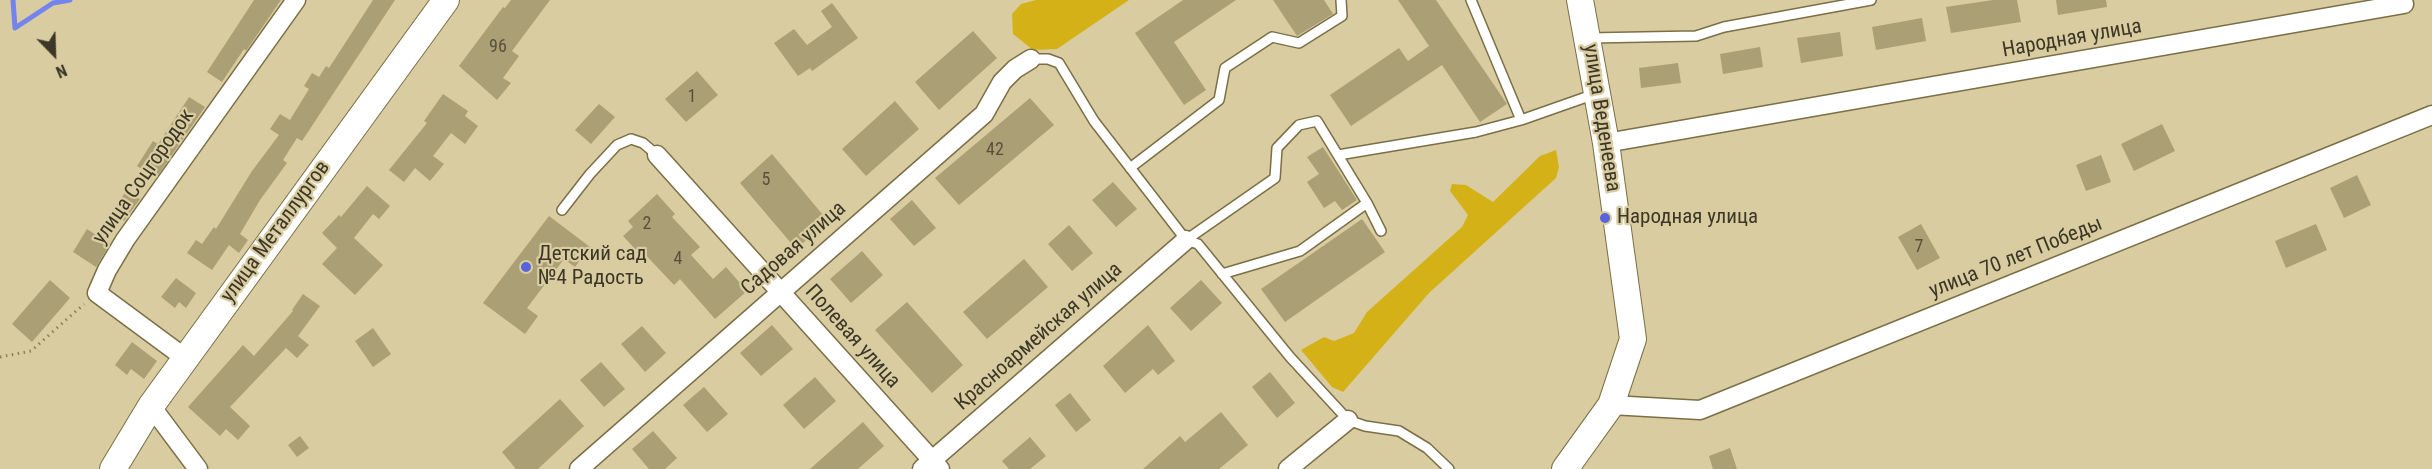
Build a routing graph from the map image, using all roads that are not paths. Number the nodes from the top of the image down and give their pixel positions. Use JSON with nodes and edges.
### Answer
{"nodes":[{"id":1,"x":296,"y":0,"type":"edge"},
{"id":2,"x":446,"y":0,"type":"edge"},
{"id":3,"x":1341,"y":0,"type":"edge"},
{"id":4,"x":1472,"y":0,"type":"edge"},
{"id":5,"x":1580,"y":0,"type":"edge"},
{"id":6,"x":1871,"y":0,"type":"edge"},
{"id":7,"x":2407,"y":2,"type":"edge"},
{"id":8,"x":1587,"y":38,"type":"junction"},
{"id":9,"x":1031,"y":59,"type":"joint"},
{"id":10,"x":1597,"y":93,"type":"junction"},
{"id":11,"x":2432,"y":115,"type":"edge"},
{"id":12,"x":1521,"y":120,"type":"junction"},
{"id":13,"x":1606,"y":143,"type":"junction"},
{"id":14,"x":657,"y":155,"type":"joint"},
{"id":15,"x":1338,"y":155,"type":"junction"},
{"id":16,"x":1130,"y":168,"type":"junction"},
{"id":17,"x":1367,"y":203,"type":"junction"},
{"id":18,"x":562,"y":210,"type":"dead end"},
{"id":19,"x":1381,"y":231,"type":"dead end"},
{"id":20,"x":1186,"y":240,"type":"junction"},
{"id":21,"x":1222,"y":274,"type":"junction"},
{"id":22,"x":780,"y":291,"type":"junction"},
{"id":23,"x":185,"y":358,"type":"junction"},
{"id":24,"x":1611,"y":405,"type":"junction"},
{"id":25,"x":151,"y":406,"type":"junction"},
{"id":26,"x":1348,"y":420,"type":"junction"},
{"id":27,"x":931,"y":466,"type":"edge"},
{"id":28,"x":114,"y":469,"type":"edge"},
{"id":29,"x":198,"y":469,"type":"edge"},
{"id":30,"x":579,"y":469,"type":"edge"},
{"id":31,"x":1288,"y":469,"type":"edge"},
{"id":32,"x":1449,"y":469,"type":"edge"},
{"id":33,"x":1565,"y":469,"type":"edge"}],
"edges":[{"from":1,"to":23,"type":"street","name":"улица Соцгородок"},
{"from":2,"to":23,"type":"main road","name":"улица Металлургов"},
{"from":3,"to":16,"type":"lane"},
{"from":4,"to":12,"type":"lane"},
{"from":5,"to":8,"type":"main road","name":"улица Веденеева"},
{"from":6,"to":8,"type":"lane"},
{"from":7,"to":13,"type":"street","name":"Народная улица"},
{"from":8,"to":10,"type":"main road","name":"улица Веденеева"},
{"from":9,"to":16,"type":"lane"},
{"from":9,"to":22,"type":"street","name":"Садовая улица"},
{"from":10,"to":12,"type":"lane"},
{"from":10,"to":13,"type":"main road","name":"улица Веденеева"},
{"from":11,"to":24,"type":"street","name":"улица 70 лет Победы"},
{"from":12,"to":15,"type":"lane"},
{"from":13,"to":24,"type":"main road","name":"улица Веденеева"},
{"from":14,"to":18,"type":"lane"},
{"from":14,"to":22,"type":"street","name":"Полевая улица"},
{"from":15,"to":17,"type":"lane"},
{"from":15,"to":20,"type":"lane"},
{"from":16,"to":20,"type":"lane"},
{"from":17,"to":19,"type":"lane"},
{"from":17,"to":21,"type":"lane"},
{"from":20,"to":21,"type":"lane"},
{"from":20,"to":27,"type":"street","name":"Красноармейская улица"},
{"from":21,"to":26,"type":"lane"},
{"from":22,"to":27,"type":"street","name":"Полевая улица"},
{"from":22,"to":30,"type":"street","name":"Садовая улица"},
{"from":23,"to":25,"type":"main road","name":"улица Металлургов"},
{"from":24,"to":33,"type":"main road","name":"улица Веденеева"},
{"from":25,"to":28,"type":"main road","name":"улица Металлургов"},
{"from":25,"to":29,"type":"street"},
{"from":26,"to":31,"type":"street"},
{"from":26,"to":32,"type":"lane"}]}
